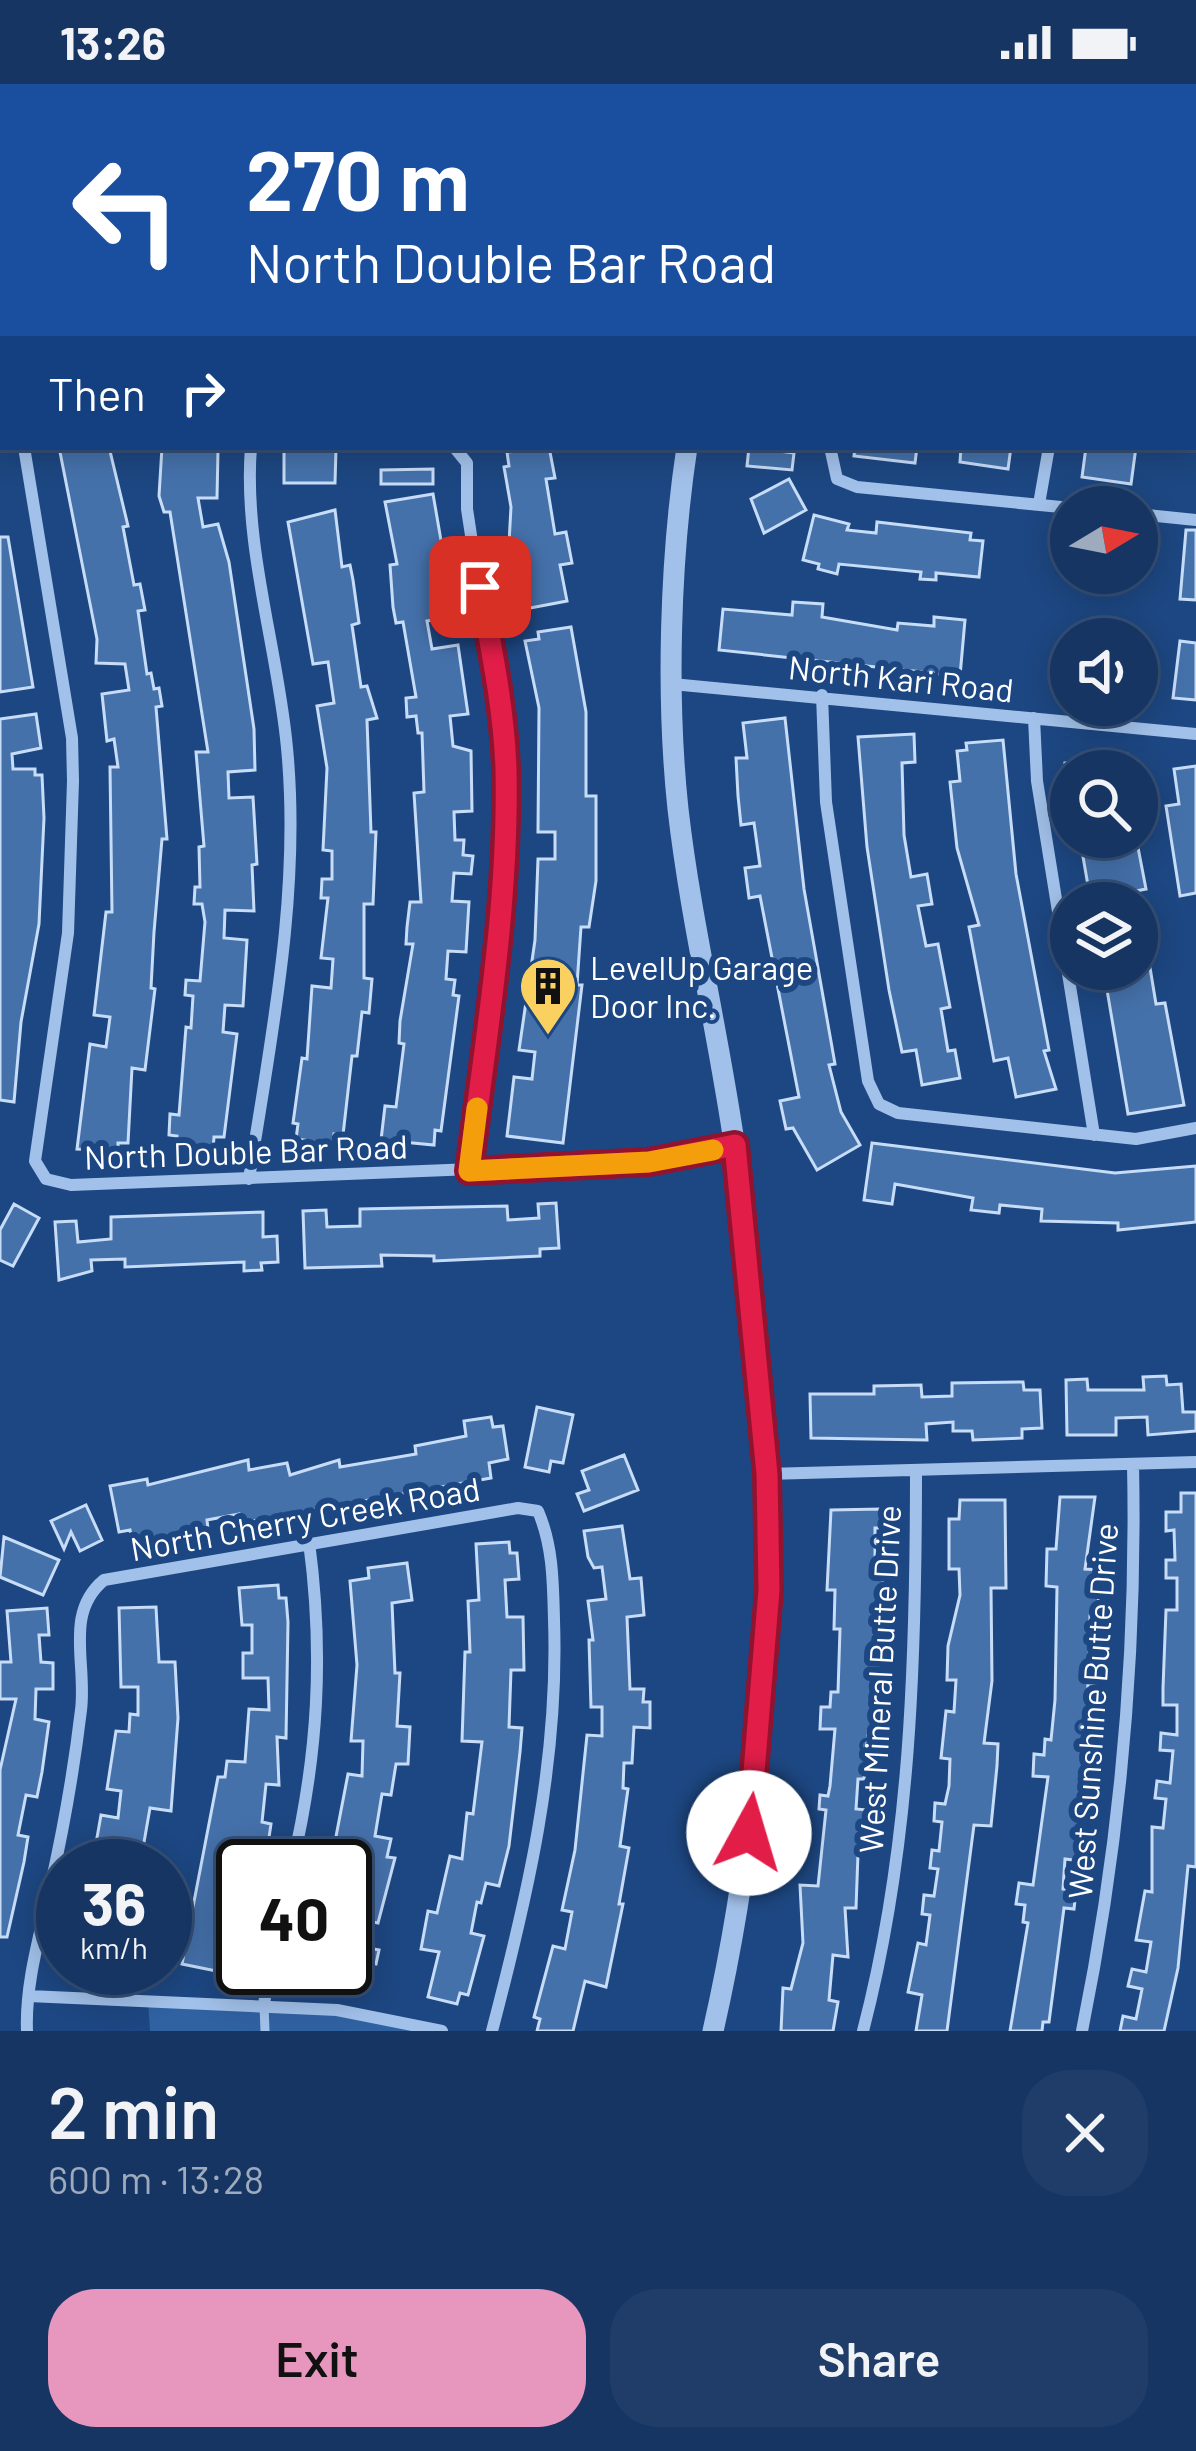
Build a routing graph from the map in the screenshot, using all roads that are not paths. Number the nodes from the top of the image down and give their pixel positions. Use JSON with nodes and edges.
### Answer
{"nodes":[{"id":1,"x":24,"y":450,"type":"edge"},
{"id":2,"x":250,"y":450,"type":"edge"},
{"id":3,"x":458,"y":450,"type":"edge"},
{"id":4,"x":687,"y":450,"type":"edge"},
{"id":5,"x":831,"y":450,"type":"edge"},
{"id":6,"x":1048,"y":450,"type":"edge"},
{"id":7,"x":1039,"y":504,"type":"junction"},
{"id":8,"x":1050,"y":505,"type":"edge"},
{"id":9,"x":1158,"y":516,"type":"edge"},
{"id":10,"x":1196,"y":520,"type":"edge"},
{"id":11,"x":672,"y":684,"type":"junction"},
{"id":12,"x":822,"y":695,"type":"junction"},
{"id":13,"x":1034,"y":718,"type":"junction"},
{"id":14,"x":1196,"y":734,"type":"edge"},
{"id":15,"x":1196,"y":1128,"type":"edge"},
{"id":16,"x":1094,"y":1135,"type":"junction"},
{"id":17,"x":735,"y":1145,"type":"junction"},
{"id":18,"x":469,"y":1171,"type":"junction"},
{"id":19,"x":248,"y":1179,"type":"junction"},
{"id":20,"x":1196,"y":1462,"type":"edge"},
{"id":21,"x":1132,"y":1463,"type":"junction"},
{"id":22,"x":916,"y":1470,"type":"junction"},
{"id":23,"x":767,"y":1474,"type":"junction"},
{"id":24,"x":309,"y":1542,"type":"junction"},
{"id":25,"x":299,"y":1839,"type":"edge"},
{"id":26,"x":265,"y":1995,"type":"edge"},
{"id":27,"x":29,"y":1996,"type":"junction"},
{"id":28,"x":264,"y":2005,"type":"junction"},
{"id":29,"x":26,"y":2031,"type":"edge"},
{"id":30,"x":265,"y":2031,"type":"edge"},
{"id":31,"x":441,"y":2031,"type":"edge"},
{"id":32,"x":492,"y":2031,"type":"edge"},
{"id":33,"x":713,"y":2031,"type":"edge"},
{"id":34,"x":863,"y":2031,"type":"edge"},
{"id":35,"x":1082,"y":2031,"type":"edge"}],
"edges":[{"from":1,"to":19,"type":"street","name":"North Double Bar Road"},
{"from":2,"to":19,"type":"street"},
{"from":3,"to":18,"type":"street"},
{"from":4,"to":11,"type":"street"},
{"from":5,"to":7,"type":"street"},
{"from":6,"to":7,"type":"street"},
{"from":7,"to":8,"type":"street"},
{"from":9,"to":10,"type":"street"},
{"from":11,"to":12,"type":"street","name":"North Kari Road"},
{"from":11,"to":17,"type":"street"},
{"from":12,"to":13,"type":"street","name":"North Kari Road"},
{"from":12,"to":16,"type":"street"},
{"from":13,"to":14,"type":"street","name":"North Kari Road"},
{"from":13,"to":16,"type":"street"},
{"from":15,"to":16,"type":"street"},
{"from":17,"to":18,"type":"street","name":"North Double Bar Road"},
{"from":17,"to":23,"type":"street"},
{"from":18,"to":19,"type":"street","name":"North Double Bar Road"},
{"from":20,"to":21,"type":"street"},
{"from":21,"to":22,"type":"street"},
{"from":21,"to":35,"type":"street","name":"West Sunshine Butte Drive"},
{"from":22,"to":23,"type":"street"},
{"from":22,"to":34,"type":"street","name":"West Mineral Butte Drive"},
{"from":23,"to":33,"type":"street"},
{"from":24,"to":25,"type":"street"},
{"from":24,"to":27,"type":"street","name":"North Cherry Creek Road"},
{"from":24,"to":32,"type":"street","name":"North Cherry Creek Road"},
{"from":26,"to":28,"type":"street"},
{"from":27,"to":28,"type":"street"},
{"from":27,"to":29,"type":"street"},
{"from":28,"to":30,"type":"lane"},
{"from":28,"to":31,"type":"street"}]}
